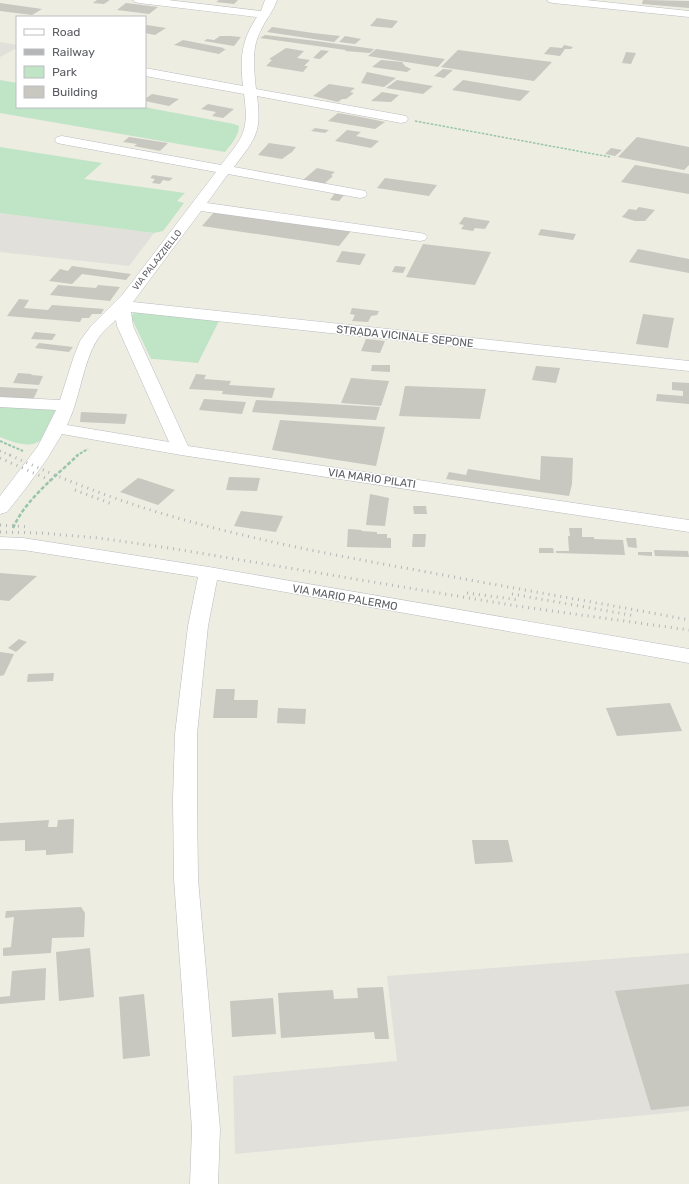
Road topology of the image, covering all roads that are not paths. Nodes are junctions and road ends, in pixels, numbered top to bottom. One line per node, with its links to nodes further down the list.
1 (139, 0): 5 (street)
2 (271, 0): 5 (street, VIA PALAZZIELLO)
3 (553, 0): 4 (street)
4 (689, 14)
5 (265, 15): 7 (street, VIA PALAZZIELLO)
6 (146, 72): 7 (street)
7 (251, 91): 8 (street); 10 (street, VIA PALAZZIELLO)
8 (401, 118)
9 (62, 140): 10 (street)
10 (226, 168): 11 (street); 12 (street, VIA PALAZZIELLO)
11 (360, 194)
12 (199, 206): 13 (street); 14 (street, VIA PALAZZIELLO)
13 (420, 237)
14 (122, 306): 15 (street, STRADA VICINALE SEPONE); 17 (street, VIA PALAZZIELLO); 19 (street)
15 (689, 366)
16 (0, 402): 17 (street)
17 (67, 405): 18 (street, VIA PALAZZIELLO)
18 (56, 428): 19 (street, VIA MARIO PILATI); 21 (street, VIA PALAZZIELLO)
19 (181, 450): 23 (street, VIA MARIO PILATI)
20 (0, 482): 21 (street)
21 (22, 482): 22 (street, VIA PALAZZIELLO)
22 (0, 508)
23 (689, 526)
24 (8, 537): 25 (street, VIA MARIO PALERMO)
25 (209, 573): 26 (street, VIA MARIO PALERMO); 27 (street)
26 (689, 656)
27 (204, 1184)

